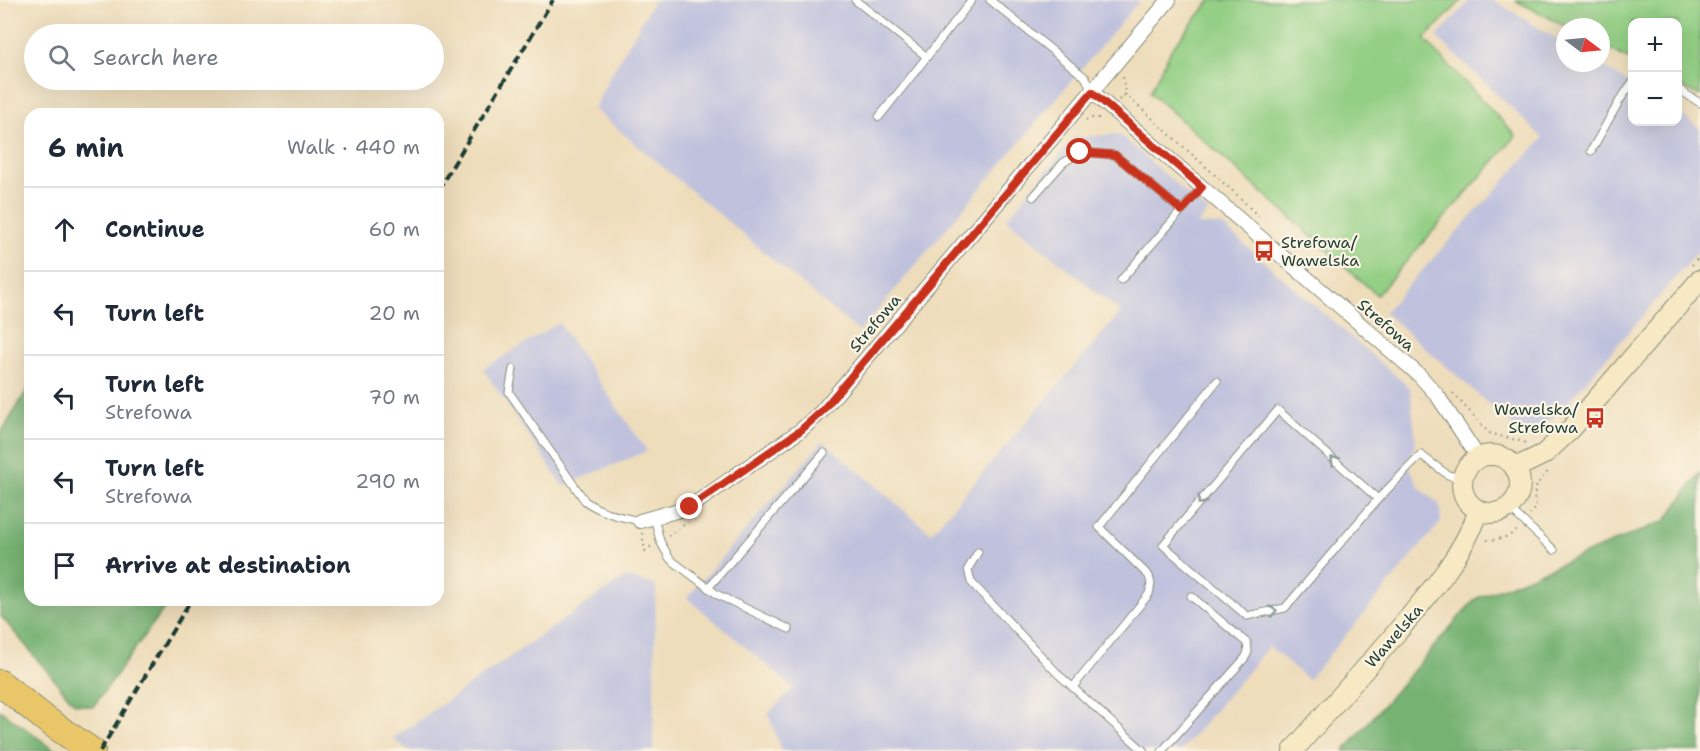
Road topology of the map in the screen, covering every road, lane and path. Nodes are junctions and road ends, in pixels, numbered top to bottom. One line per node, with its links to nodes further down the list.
1 (855, 0): 5 (lane)
2 (972, 0): 5 (lane)
3 (990, 0): 7 (lane)
4 (1168, 0): 7 (street, Strefowa)
5 (927, 57): 11 (lane)
6 (1628, 89): 12 (lane)
7 (1092, 92): 13 (street, Strefowa); 31 (street, Strefowa)
8 (1682, 92): 10 (lane)
9 (1125, 94): 16 (path)
10 (1700, 103)
11 (879, 117)
12 (1591, 151)
13 (1202, 187): 15 (lane); 25 (street, Strefowa)
14 (1033, 197): 15 (lane)
15 (1182, 211): 19 (lane)
16 (1259, 218)
17 (1700, 256): 18 (path)
18 (1694, 275): 26 (street)
19 (1121, 280)
20 (513, 369): 31 (lane)
21 (1218, 381): 38 (lane)
22 (1447, 386): 23 (path)
23 (1534, 441)
24 (824, 453): 34 (lane)
25 (1478, 457): 26 (street); 27 (street)
26 (1515, 468): 29 (street)
27 (1462, 478): 28 (lane); 30 (street)
28 (1378, 499): 28 (lane, one-way to 28)
29 (1508, 507): 30 (street); 32 (lane)
30 (1479, 511): 42 (street, Wawelska)
31 (647, 519): 34 (lane)
32 (1554, 550)
33 (978, 552): 38 (lane)
34 (708, 588): 36 (lane)
35 (1191, 596): 41 (lane)
36 (789, 629)
37 (0, 683): 39 (highway)
38 (1073, 687): 40 (lane)
39 (92, 751)
40 (1144, 751)
41 (1162, 751)
42 (1293, 751)

